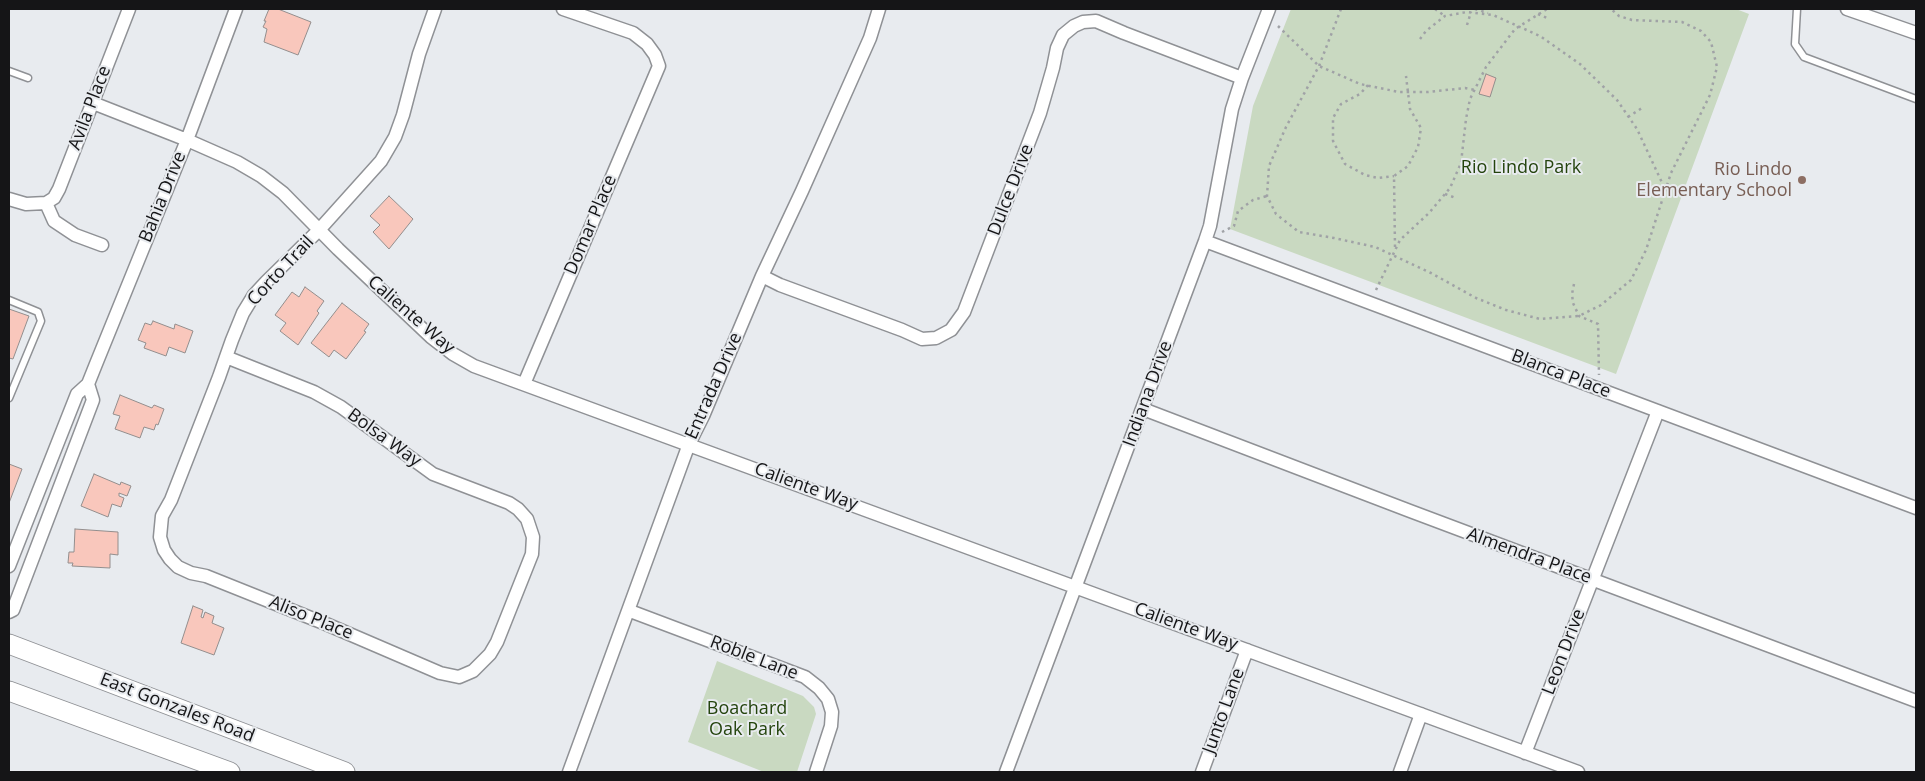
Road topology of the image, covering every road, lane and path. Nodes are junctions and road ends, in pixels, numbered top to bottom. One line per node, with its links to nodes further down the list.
1 (129, 9): 32 (street, Avila Place)
2 (236, 9): 35 (street, Bahia Drive)
3 (434, 9): 43 (street, Corto Trail)
4 (563, 9): 55 (street, Domar Place)
5 (879, 9): 48 (street, Entrada Drive)
6 (1341, 9): 23 (path)
7 (1435, 9): 17 (path)
8 (1475, 9): 16 (path)
9 (1546, 9): 15 (path)
10 (1611, 9): 37 (path)
11 (1797, 9): 31 (lane)
12 (1847, 9): 21 (street)
13 (1471, 12): 16 (path); 17 (path); 19 (path)
14 (1267, 14): 23 (path); 27 (street, Indiana Drive)
15 (1538, 14): 18 (path); 20 (path)
16 (1493, 15): 20 (path)
17 (1445, 16): 22 (path)
18 (1547, 18)
19 (1467, 25)
20 (1519, 26): 29 (path); 34 (path)
21 (1916, 33)
22 (1420, 39)
23 (1319, 66): 28 (path); 39 (path)
24 (9, 70): 26 (lane)
25 (1406, 76): 30 (path)
26 (28, 78)
27 (1242, 78): 44 (street, Indiana Drive); 48 (street, Dulce Drive)
28 (1368, 85): 30 (path); 36 (path)
29 (1475, 90): 30 (path); 38 (path)
30 (1407, 92): 36 (path)
31 (1916, 99)
32 (93, 103): 35 (street, Caliente Way); 42 (street, Avila Place)
33 (1642, 108): 34 (path)
34 (1628, 117): 37 (path)
35 (186, 140): 43 (street, Caliente Way); 54 (street, Bahia Drive)
36 (1394, 176): 46 (path)
37 (1666, 190): 52 (path)
38 (1445, 194): 41 (path); 46 (path)
39 (1267, 196): 44 (path); 47 (path)
40 (9, 198): 42 (street)
41 (1456, 198)
42 (46, 203): 45 (street)
43 (319, 230): 53 (street, Corto Trail); 55 (street, Caliente Way)
44 (1205, 240): 51 (street, Blanca Place); 58 (street, Indiana Drive)
45 (102, 246)
46 (1395, 249): 47 (path)
47 (1392, 254): 51 (path); 52 (path)
48 (762, 276): 60 (street, Entrada Drive)
49 (1574, 284): 52 (path)
50 (9, 300): 57 (lane)
51 (1370, 303): 56 (street, Blanca Place)
52 (1579, 316): 56 (path)
53 (226, 357): 63 (street, Corto Trail); 72 (street, Bolsa Way)
54 (88, 384): 61 (street, Bahia Drive); 64 (street, Bahia Drive)
55 (524, 384): 60 (street, Caliente Way)
56 (1599, 389): 59 (street, Blanca Place)
57 (9, 398)
58 (1143, 409): 66 (street, Almendra Place); 67 (street, Indiana Drive)
59 (1658, 411): 62 (street, Blanca Place); 66 (street, Leon Drive)
60 (689, 444): 67 (street, Caliente Way); 68 (street, Entrada Drive)
61 (52, 455): 64 (street); 65 (street, Bahia Drive)
62 (1916, 508)
63 (164, 550): 72 (street, Aliso Place)
64 (34, 552): 69 (street, Bahia Drive)
65 (9, 566)
66 (1592, 579): 74 (street, Almendra Place); 76 (street, Leon Drive)
67 (1075, 588): 71 (street, Caliente Way); 81 (street, Indiana Drive)
68 (630, 611): 79 (street, Entrada Drive); 80 (street, Roble Lane)
69 (9, 612)
70 (9, 644): 78 (main road, East Gonzales Road)
71 (1247, 650): 75 (street, Caliente Way); 82 (street, Junto Lane)
72 (463, 676)
73 (9, 691): 77 (main road)
74 (1916, 701)
75 (1421, 714): 76 (street, Caliente Way); 83 (street)
76 (1525, 752): 84 (street, Caliente Way)
77 (230, 772)
78 (345, 772)
79 (569, 772)
80 (816, 772)
81 (1006, 772)
82 (1202, 772)
83 (1400, 772)
84 (1578, 772)

